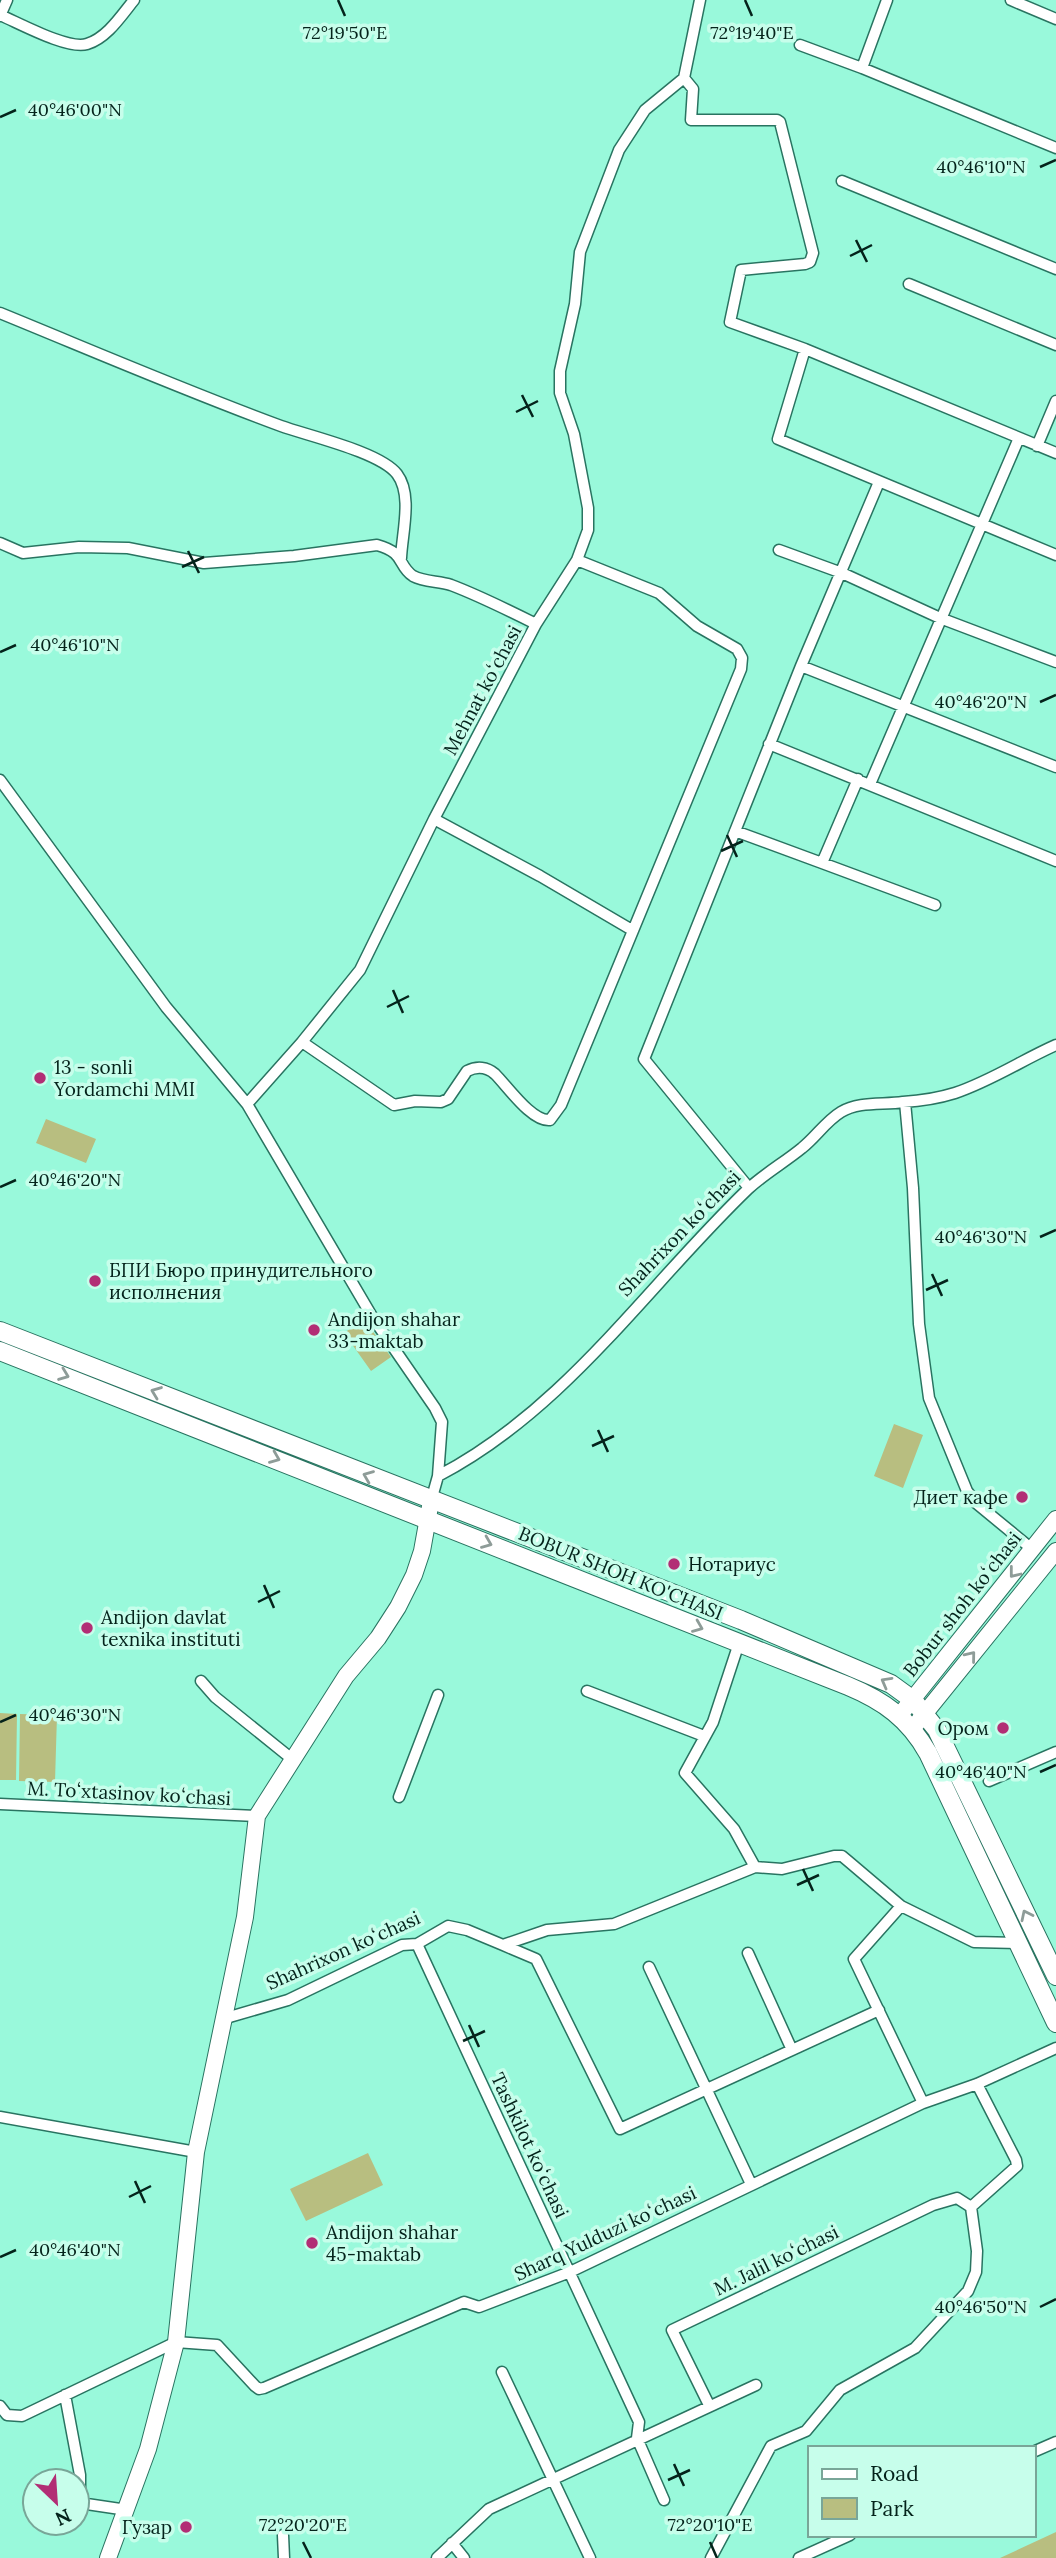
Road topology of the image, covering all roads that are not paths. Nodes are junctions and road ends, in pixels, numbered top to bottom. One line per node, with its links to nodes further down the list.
1 (7, 0): 6 (street)
2 (134, 0): 6 (street)
3 (700, 0): 10 (street)
4 (887, 0): 9 (street)
5 (1011, 0): 7 (street)
6 (0, 15)
7 (1056, 19)
8 (800, 45): 9 (street)
9 (863, 68): 11 (street)
10 (684, 78): 17 (street); 28 (street)
11 (1056, 148)
12 (842, 181): 13 (street)
13 (1056, 269)
14 (909, 284): 16 (street)
15 (0, 313): 27 (street)
16 (1056, 345)
17 (805, 349): 19 (street); 22 (street)
18 (1056, 401): 20 (street)
19 (1019, 438): 20 (street); 23 (street)
20 (1037, 446): 21 (street)
21 (1056, 453)
22 (879, 482): 23 (street); 29 (street)
23 (981, 525): 26 (street); 30 (street)
24 (0, 543): 27 (street, Mehnat koʻchasi)
25 (779, 550): 29 (street)
26 (1056, 555)
27 (401, 558): 31 (street, Mehnat koʻchasi)
28 (578, 560): 31 (street); 45 (street)
29 (842, 573): 30 (street); 33 (street)
30 (940, 618): 32 (street); 34 (street)
31 (536, 624): 40 (street, Mehnat koʻchasi)
32 (1056, 662)
33 (801, 666): 34 (street); 35 (street)
34 (902, 707): 36 (street); 39 (street)
35 (769, 744): 37 (street); 41 (street)
36 (1056, 766)
37 (858, 779): 39 (street); 43 (street)
38 (0, 780): 49 (street)
39 (870, 784): 42 (street)
40 (434, 819): 45 (street); 46 (street, Mehnat koʻchasi)
41 (734, 831): 43 (street); 50 (street)
42 (1056, 861)
43 (822, 863): 44 (street)
44 (935, 905)
45 (632, 930): 46 (street)
46 (302, 1042): 49 (street, Mehnat koʻchasi)
47 (1056, 1045): 48 (street, Shahrixon koʻchasi)
48 (905, 1102): 50 (street, Shahrixon koʻchasi); 57 (street)
49 (247, 1104): 53 (street)
50 (749, 1188): 53 (street, Shahrixon koʻchasi)
51 (0, 1331): 54 (main road, BOBUR SHOH KO'CHASI, one-way to 51)
52 (0, 1351): 55 (main road, BOBUR SHOH KO'CHASI, one-way to 55)
53 (438, 1476): 54 (street)
54 (431, 1501): 55 (street, Shahrixon koʻchasi); 65 (main road, BOBUR SHOH KO'CHASI, one-way to 54)
55 (427, 1519): 59 (main road, BOBUR SHOH KO'CHASI, one-way to 59); 69 (street, Shahrixon koʻchasi)
56 (1056, 1519): 57 (street, Bobur shoh koʻchasi)
57 (1032, 1549): 60 (street, Bobur shoh koʻchasi, one-way to 60)
58 (1055, 1555): 62 (street, Bobur shoh koʻchasi, one-way to 58)
59 (740, 1643): 66 (main road, BOBUR SHOH KO'CHASI); 67 (street)
60 (935, 1672): 62 (street); 65 (street, Bobur shoh koʻchasi)
61 (201, 1681): 69 (street)
62 (951, 1681): 65 (street, Bobur shoh koʻchasi)
63 (587, 1691): 67 (street)
64 (438, 1695): 71 (street)
65 (919, 1706): 66 (street, Bobur shoh koʻchasi); 81 (main road, BOBUR SHOH KO'CHASI, one-way to 65)
66 (907, 1721): 76 (main road, BOBUR SHOH KO'CHASI)
67 (704, 1735): 74 (street)
68 (1056, 1752): 70 (street)
69 (292, 1759): 73 (street, Shahrixon koʻchasi)
70 (989, 1781)
71 (399, 1797)
72 (0, 1804): 73 (street, M. Toʻxtasinov koʻchasi)
73 (257, 1816): 83 (street, Shahrixon koʻchasi)
74 (755, 1867): 75 (street); 78 (street)
75 (901, 1906): 76 (street); 82 (street)
76 (1018, 1943): 84 (main road, BOBUR SHOH KO'CHASI)
77 (417, 1944): 78 (street, Shahrixon koʻchasi); 83 (street, Shahrixon koʻchasi); 94 (street, Tashkilot koʻchasi)
78 (503, 1945): 88 (street, Shahrixon koʻchasi)
79 (748, 1953): 86 (street)
80 (649, 1966): 88 (street)
81 (1056, 1976)
82 (879, 2010): 86 (street); 89 (street)
83 (226, 2018): 91 (street, Shahrixon koʻchasi)
84 (1056, 2023)
85 (1056, 2048): 87 (street, Sharq Yulduzi koʻchasi)
86 (792, 2050): 88 (street)
87 (977, 2084): 89 (street, Sharq Yulduzi koʻchasi); 93 (street)
88 (706, 2089): 92 (street)
89 (923, 2103): 92 (street, Sharq Yulduzi koʻchasi)
90 (0, 2117): 91 (street)
91 (196, 2151): 95 (street, Shahrixon koʻchasi)
92 (751, 2184): 94 (street, Sharq Yulduzi koʻchasi)
93 (971, 2207): 100 (street, M. Jalil koʻchasi); 115 (street)
94 (570, 2272): 95 (street, Sharq Yulduzi koʻchasi); 101 (street, Tashkilot koʻchasi)
95 (176, 2342): 98 (street); 106 (street, Shahrixon koʻchasi)
96 (502, 2372): 104 (street)
97 (756, 2385): 100 (street)
98 (65, 2395): 99 (street); 106 (street)
99 (0, 2406)
100 (709, 2406): 101 (street)
101 (637, 2438): 104 (street); 105 (street, Tashkilot koʻchasi)
102 (1056, 2442): 103 (street)
103 (1035, 2451)
104 (552, 2478): 109 (street); 114 (street)
105 (664, 2500)
106 (127, 2510): 110 (street, Shahrixon koʻchasi)
107 (283, 2535): 111 (street)
108 (846, 2537): 116 (street)
109 (452, 2543): 112 (street); 113 (street)
110 (108, 2558)
111 (284, 2558)
112 (437, 2558)
113 (464, 2558)
114 (590, 2558)
115 (711, 2558)
116 (799, 2558)

